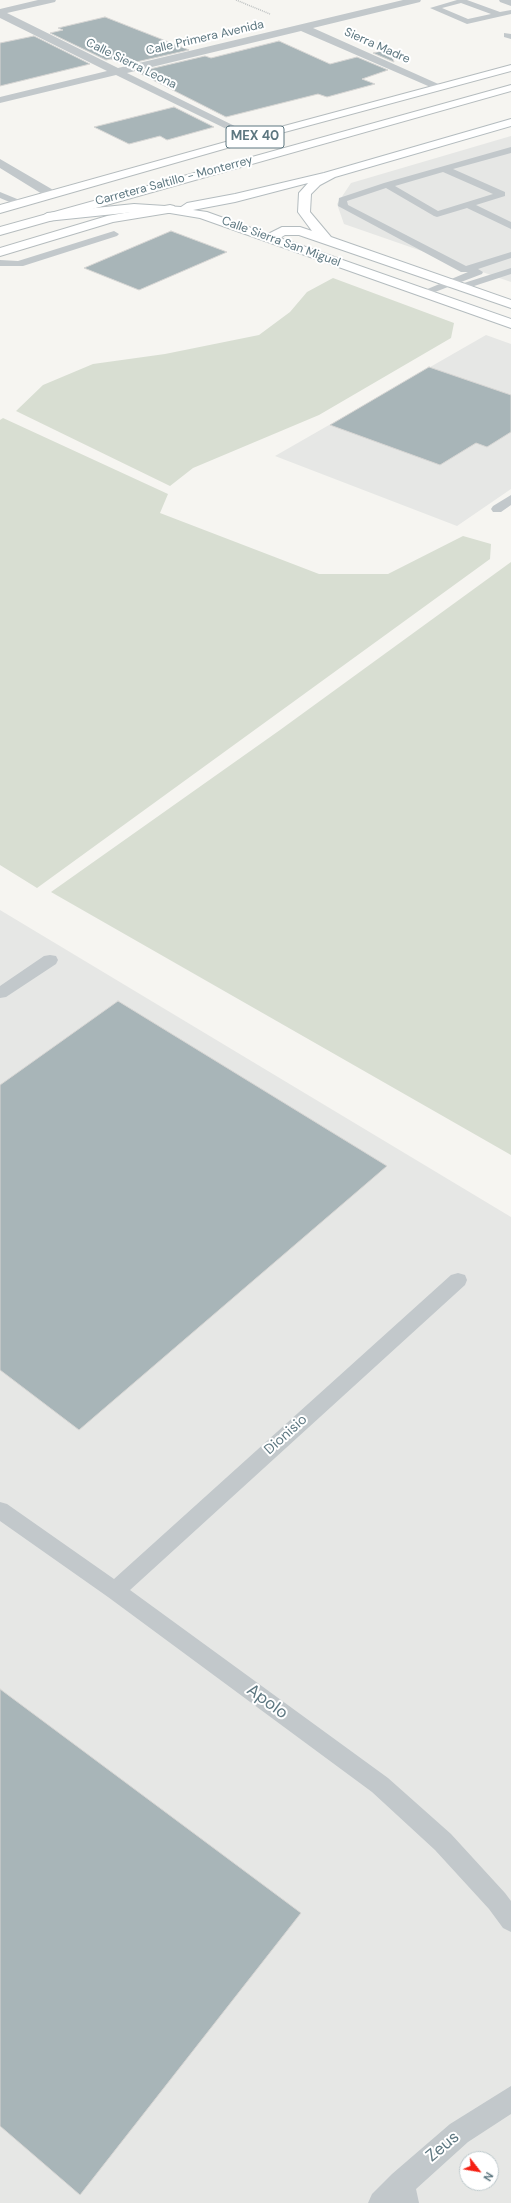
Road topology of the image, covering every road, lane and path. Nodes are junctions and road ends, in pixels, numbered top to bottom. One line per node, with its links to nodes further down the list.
1 (51, 0): 6 (street)
2 (416, 0): 8 (street, Calle Primera Avenida)
3 (504, 0): 4 (street)
4 (511, 3)
5 (511, 12): 7 (lane)
6 (0, 13): 10 (street, Calle Sierra Leona)
7 (498, 14): 7 (lane)
8 (304, 28): 10 (street, Calle Primera Avenida); 11 (street, Sierra Madre)
9 (511, 68): 11 (main road, Carretera Saltillo - Monterrey / MEX 40)
10 (120, 72): 13 (street, Calle Primera Avenida); 15 (street, Calle Sierra Leona)
11 (439, 87): 15 (main road, Carretera Saltillo - Monterrey / MEX 40)
12 (511, 88): 27 (main road, Carretera Saltillo - Monterrey / MEX 40)
13 (0, 100)
14 (511, 122): 19 (main road)
15 (251, 138): 21 (main road, Carretera Saltillo - Monterrey / MEX 40)
16 (511, 150): 18 (lane)
17 (0, 163): 21 (street)
18 (444, 169): 20 (lane); 24 (lane)
19 (331, 174): 26 (main road); 32 (main road)
20 (387, 185): 24 (lane); 34 (lane)
21 (52, 194): 23 (main road, Carretera Saltillo - Monterrey / MEX 40)
22 (0, 195): 23 (lane)
23 (19, 203): 25 (main road, Carretera Saltillo - Monterrey / MEX 40)
24 (468, 205): 28 (lane)
25 (0, 208)
26 (170, 209): 27 (main road, Calle Sierra San Miguel); 31 (main road, Calle Sierra San Miguel); 33 (main road)
27 (42, 218): 29 (main road, Carretera Saltillo - Monterrey / MEX 40)
28 (511, 226)
29 (0, 230)
30 (114, 234): 36 (lane)
31 (270, 238): 32 (main road, Calle Sierra San Miguel); 40 (main road, Calle Sierra San Miguel)
32 (326, 240): 38 (main road, Calle Sierra San Miguel)
33 (0, 252)
34 (511, 255)
35 (511, 262): 38 (lane)
36 (0, 263)
37 (511, 271): 39 (lane)
38 (448, 282): 39 (main road, Calle Sierra San Miguel); 40 (lane)
39 (461, 287): 41 (lane); 42 (main road, Calle Sierra San Miguel)
40 (423, 293): 41 (main road, Calle Sierra San Miguel)
41 (436, 298): 43 (main road, Calle Sierra San Miguel)
42 (511, 304)
43 (511, 324)
44 (511, 499): 45 (lane)
45 (497, 509)
46 (50, 960): 47 (lane)
47 (0, 993)
48 (458, 1280): 50 (lane, Dionisio)
49 (0, 1510): 50 (lane, Apolo)
50 (115, 1591): 51 (lane, Apolo)
51 (511, 1920)
52 (511, 2099): 53 (lane, Zeus)
53 (404, 2193): 54 (lane, Zeus)
54 (381, 2203)

